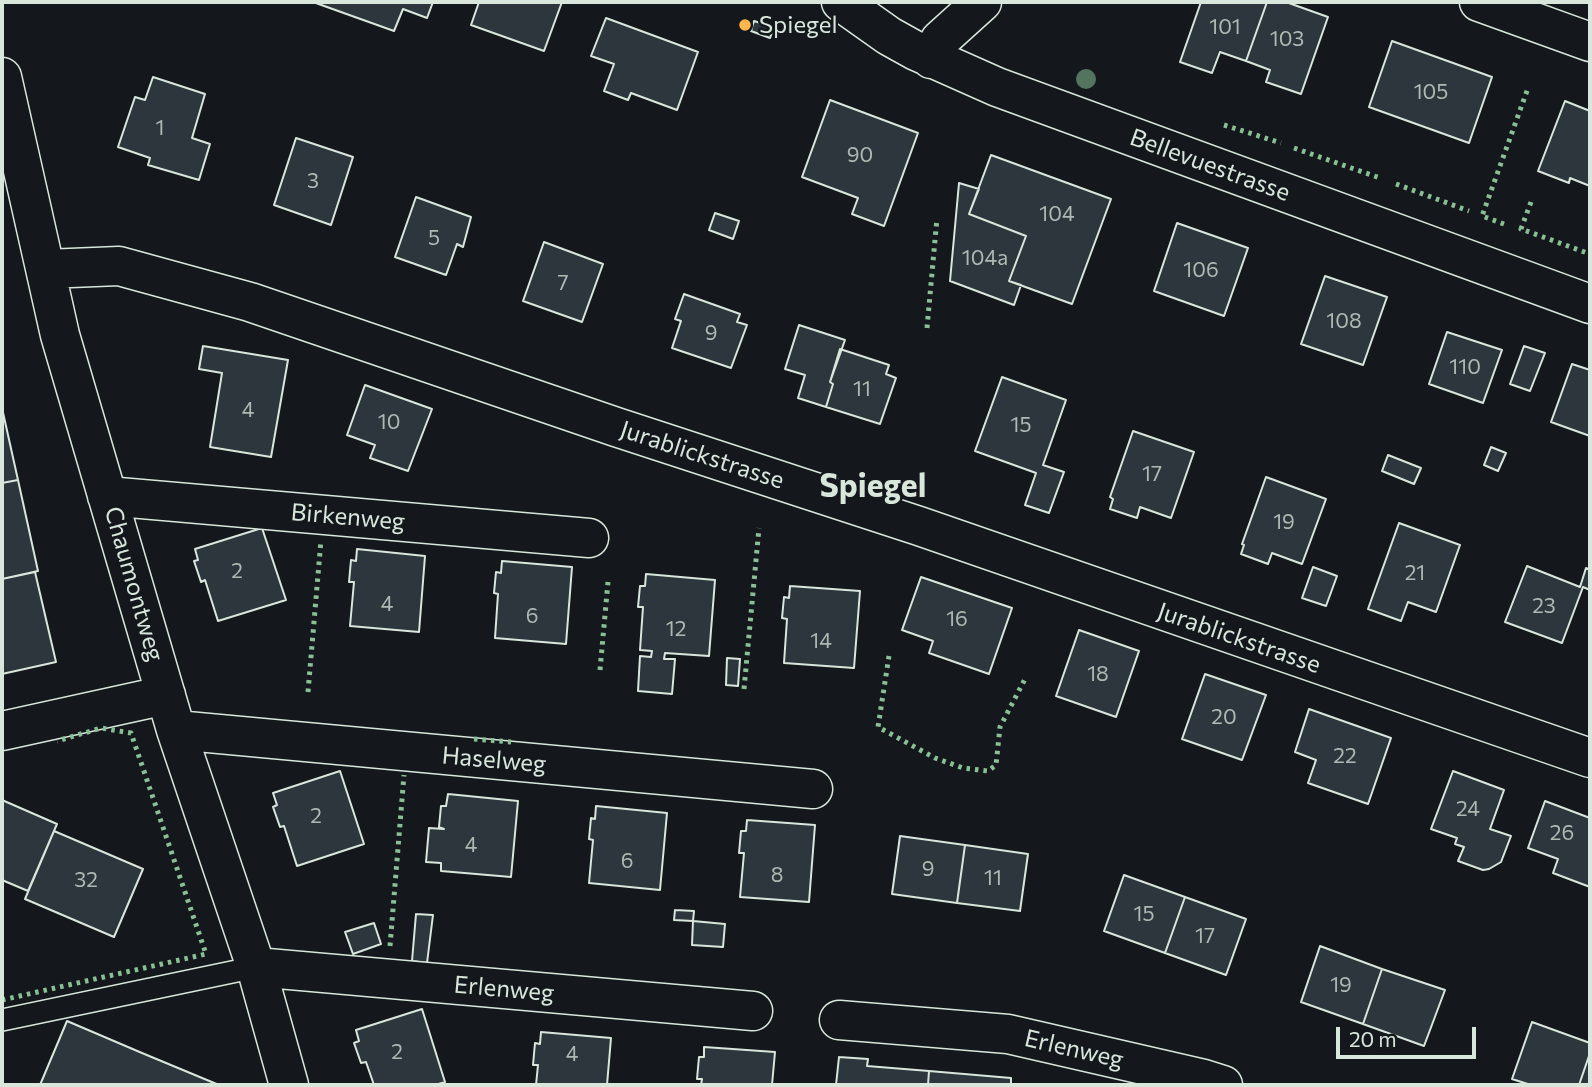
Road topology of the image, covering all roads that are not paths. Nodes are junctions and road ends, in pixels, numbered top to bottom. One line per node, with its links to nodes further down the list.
1 (841, 2): 5 (street, Bellevuestrasse)
2 (982, 2): 5 (street)
3 (1479, 2): 4 (street)
4 (1590, 42)
5 (931, 59): 8 (street, Bellevuestrasse)
6 (2, 77): 7 (street, Chaumontweg)
7 (46, 269): 9 (street, Chaumontweg); 13 (street, Jurablickstrasse)
8 (1590, 304)
9 (107, 496): 10 (street, Birkenweg); 11 (street, Chaumontweg)
10 (589, 538)
11 (171, 713): 12 (street, Haselweg); 14 (street, Haselweg); 15 (street, Chaumontweg)
12 (2, 731)
13 (1590, 758)
14 (813, 789)
15 (256, 967): 16 (street, Erlenweg); 17 (lane); 19 (street, Chaumontweg)
16 (753, 1011)
17 (2, 1020)
18 (839, 1020): 20 (street, Erlenweg)
19 (289, 1085)
20 (1223, 1085)

